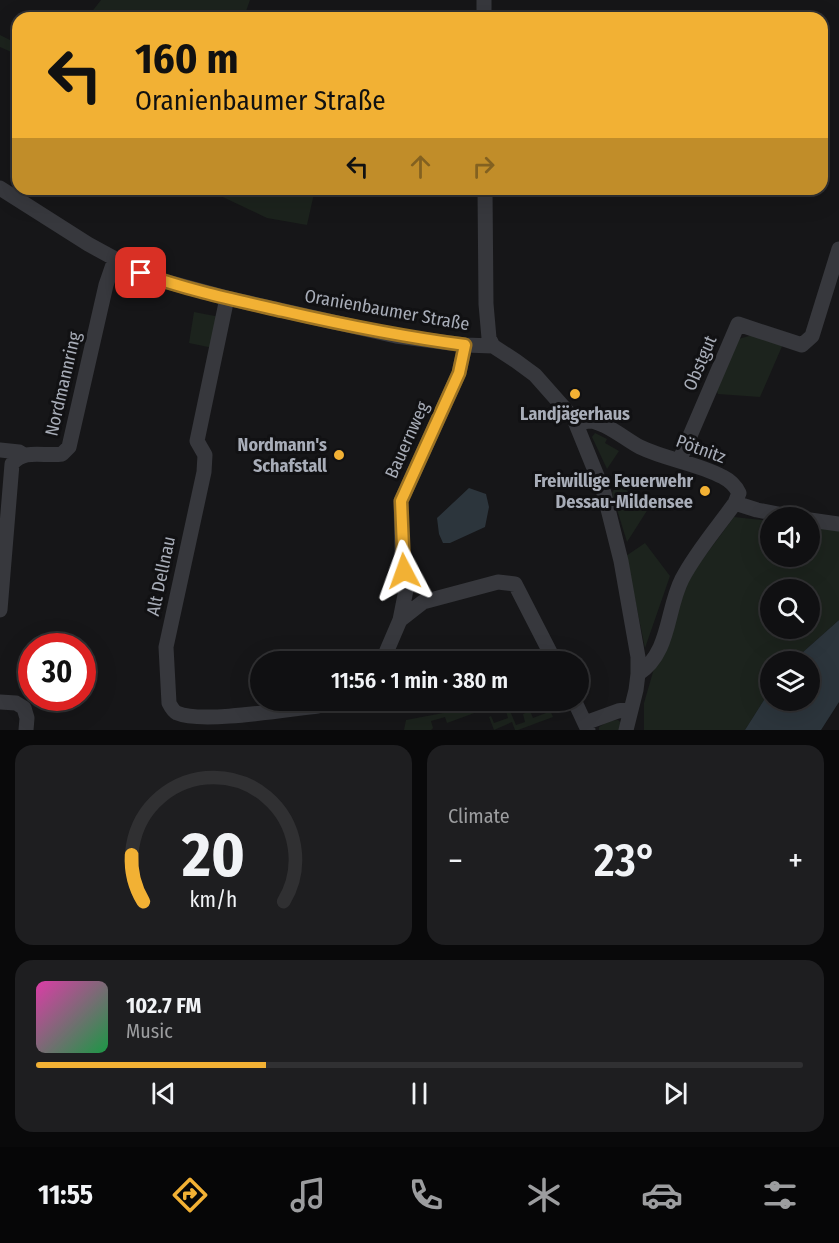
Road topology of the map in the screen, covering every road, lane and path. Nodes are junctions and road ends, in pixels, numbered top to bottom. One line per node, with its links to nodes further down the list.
1 (0, 188): 4 (street, Oranienbaumer Straße)
2 (485, 195): 7 (street)
3 (839, 249): 11 (street, Obstgut)
4 (115, 259): 5 (street, Oranienbaumer Straße); 10 (street, Nordmannring)
5 (227, 298): 6 (street, Oranienbaumer Straße); 27 (street, Alt Dellnau)
6 (465, 345): 7 (street, Oranienbaumer Straße); 18 (street, Bauernweg)
7 (493, 346): 8 (street, Oranienbaumer Straße)
8 (577, 425): 11 (street, Pötnitz); 24 (street, Oranienbaumer Straße)
9 (0, 450): 10 (street, Nordmannring)
10 (24, 455): 13 (street)
11 (680, 459): 12 (street, Pötnitz)
12 (735, 503): 14 (street); 24 (street)
13 (4, 509): 17 (street)
14 (760, 511)
15 (820, 521): 16 (street)
16 (839, 524)
17 (2, 562): 20 (street)
18 (406, 590): 19 (street); 21 (street, Bauernweg)
19 (423, 602): 21 (street); 23 (street)
20 (0, 610)
21 (400, 620): 22 (street)
22 (387, 651)
23 (549, 651)
24 (638, 674): 26 (street, Oranienbaumer Straße)
25 (0, 702): 30 (street)
26 (630, 709): 29 (street); 31 (street)
27 (266, 711)
28 (579, 711): 29 (street)
29 (587, 727)
30 (26, 730)
31 (626, 730)

